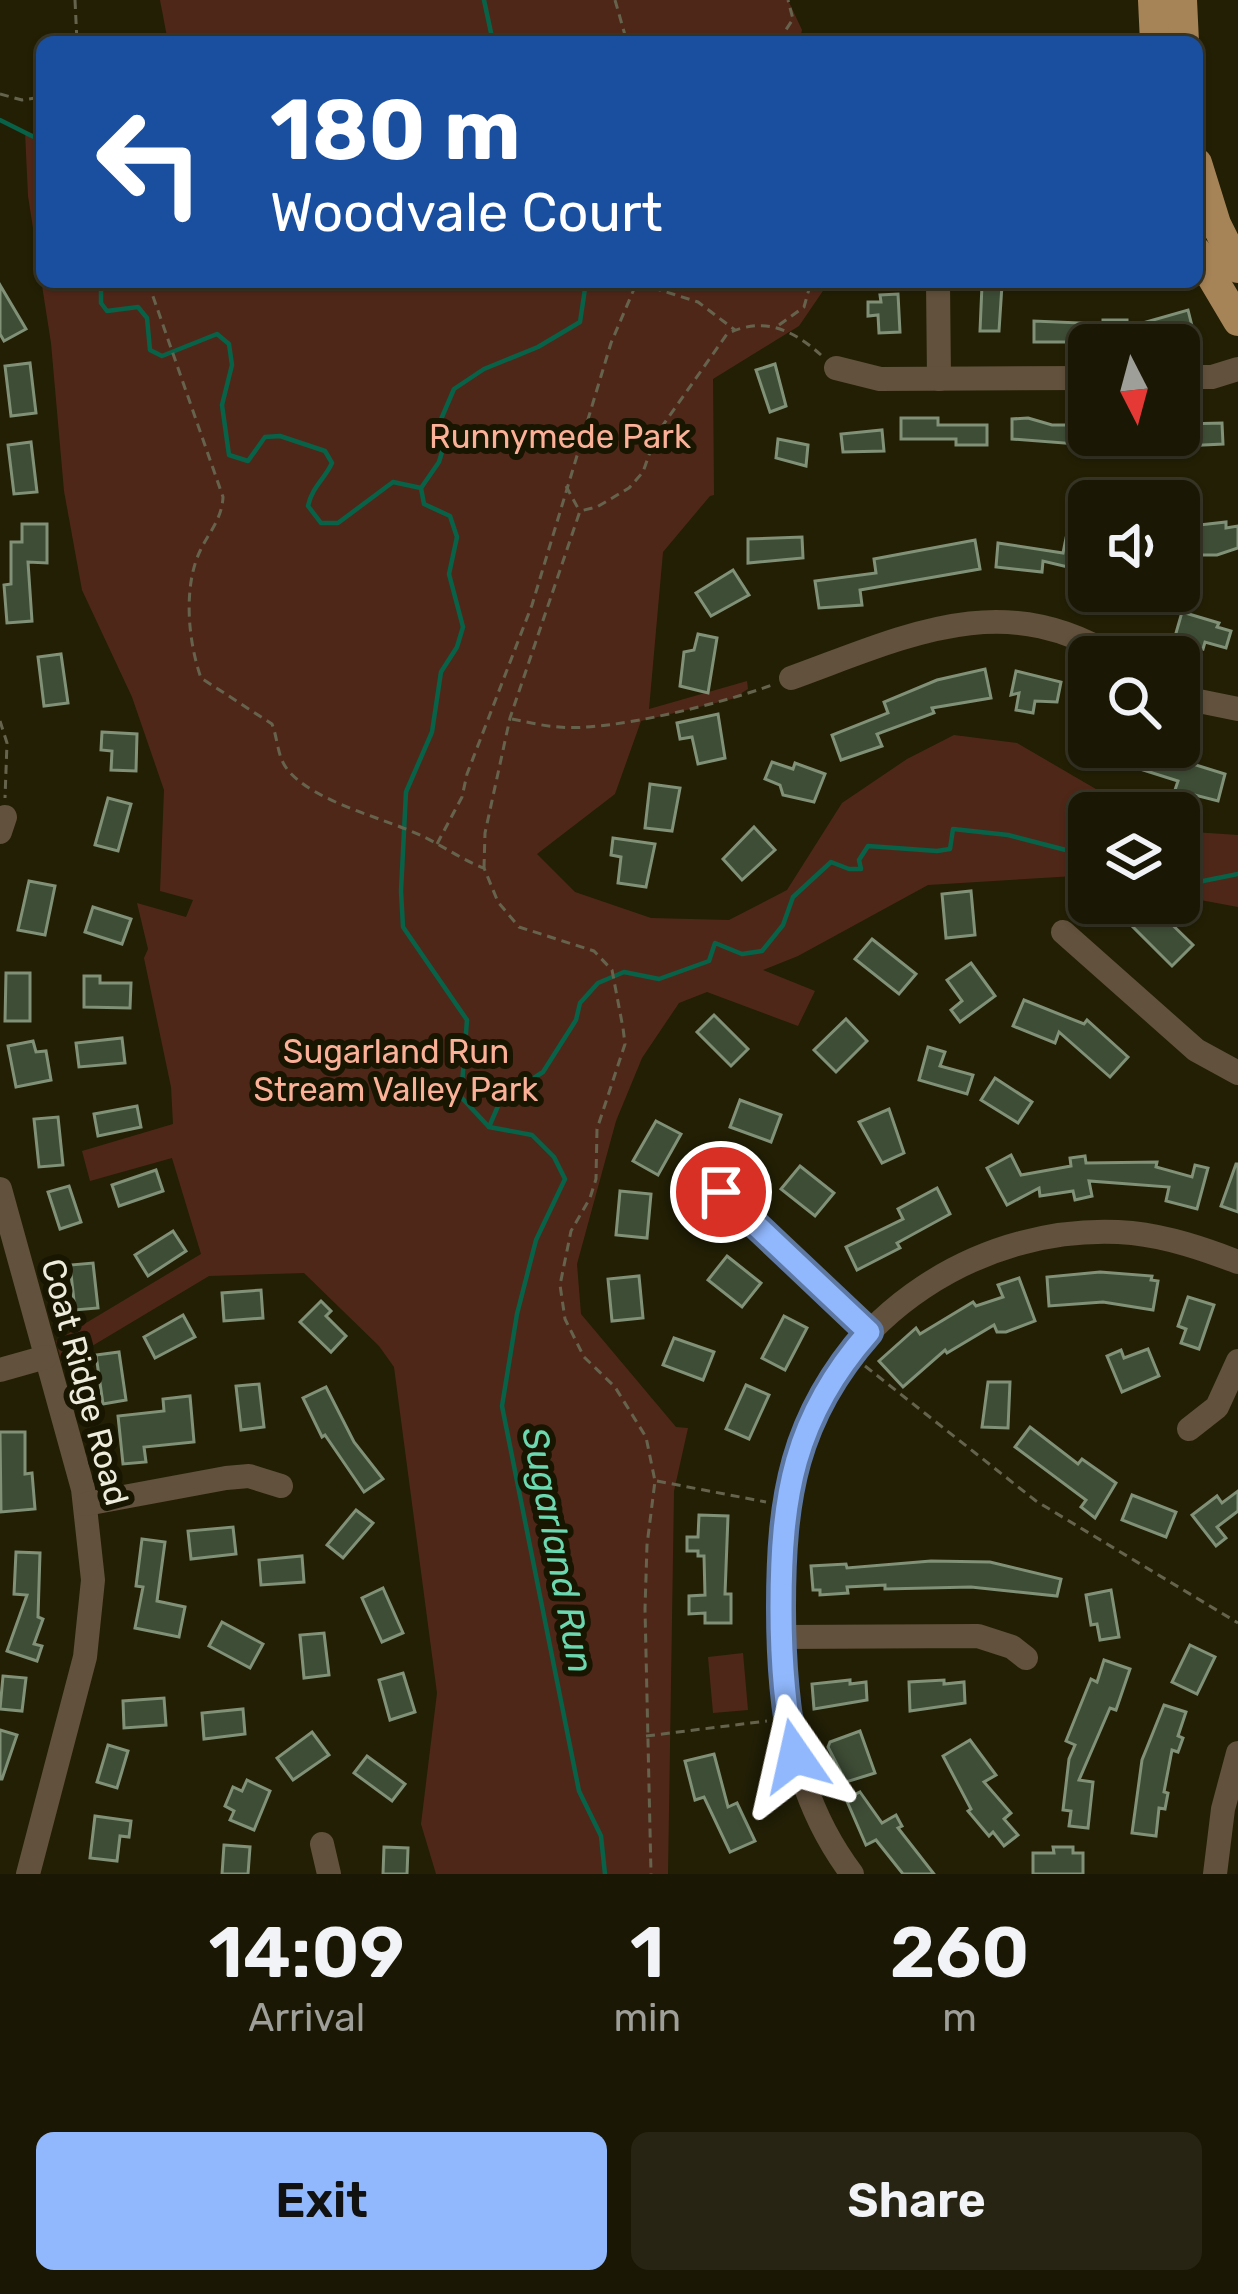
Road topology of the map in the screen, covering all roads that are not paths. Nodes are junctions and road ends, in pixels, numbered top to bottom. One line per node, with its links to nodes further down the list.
1 (1153, 0): 3 (main road)
2 (1182, 0): 4 (main road)
3 (1155, 36)
4 (1184, 36)
5 (1203, 183): 7 (main road)
6 (1203, 263): 9 (main road)
7 (1238, 268)
8 (938, 288): 14 (street)
9 (1238, 321)
10 (836, 368): 14 (street)
11 (1238, 369): 12 (street)
12 (1200, 377)
13 (1068, 378): 14 (street)
14 (939, 379)
15 (1072, 636): 16 (street)
16 (791, 678)
17 (1200, 701): 18 (street)
18 (1238, 709)
19 (1063, 932): 20 (street)
20 (1238, 1072)
21 (0, 1189): 25 (street, Coat Ridge Road)
22 (721, 1192): 24 (street)
23 (1238, 1262): 24 (street)
24 (869, 1332): 31 (street)
25 (46, 1357): 27 (street); 30 (street, Coat Ridge Road)
26 (1238, 1361): 28 (street)
27 (0, 1370)
28 (1189, 1429)
29 (281, 1486): 30 (street)
30 (86, 1504): 35 (street, Coat Ridge Road)
31 (781, 1637): 32 (street); 37 (street)
32 (1026, 1658)
33 (1238, 1753): 38 (street)
34 (322, 1844): 36 (street)
35 (28, 1874)
36 (328, 1874)
37 (852, 1874)
38 (1215, 1874)

